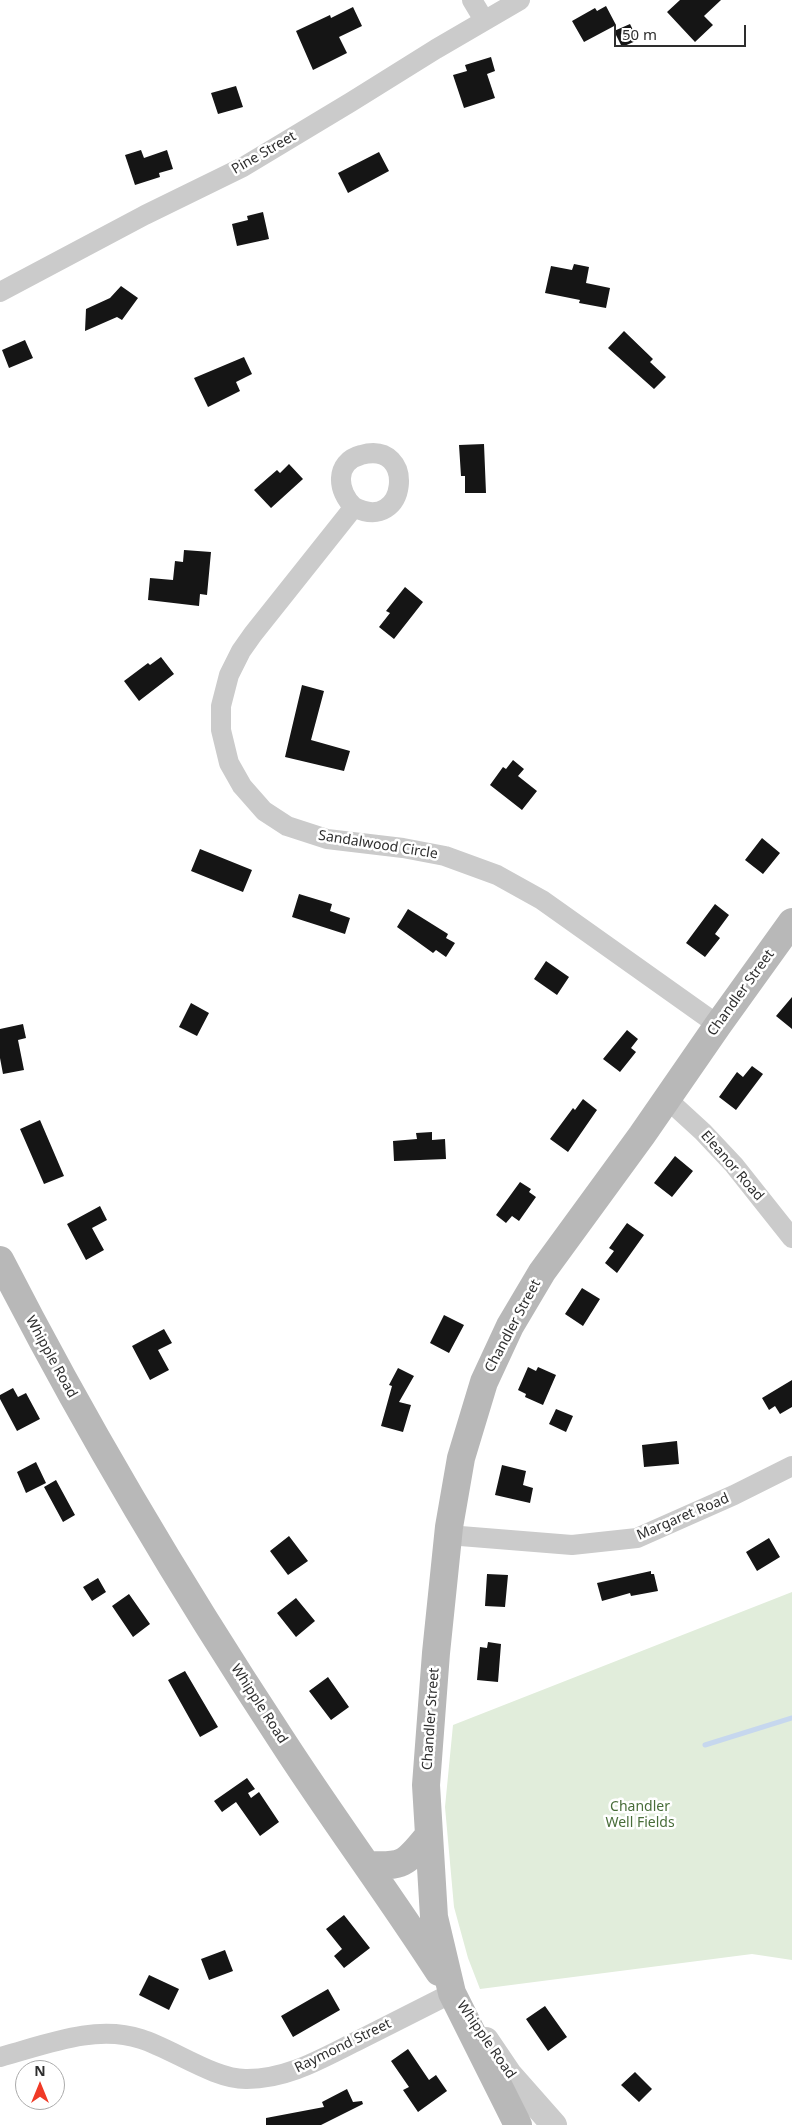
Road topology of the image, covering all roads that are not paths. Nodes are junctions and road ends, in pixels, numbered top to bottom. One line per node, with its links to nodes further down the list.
1 (472, 0): 3 (street)
2 (520, 0): 3 (street, Pine Street)
3 (484, 20): 4 (street, Pine Street)
4 (0, 292)
5 (354, 507): 7 (street, Sandalwood Circle)
6 (792, 922): 7 (main road, Chandler Street)
7 (718, 1024): 8 (main road, Chandler Street)
8 (667, 1099): 9 (street, Eleanor Road); 12 (main road, Chandler Street)
9 (792, 1238)
10 (0, 1260): 14 (main road, Whipple Road)
11 (792, 1466): 12 (street, Margaret Road)
12 (448, 1535): 13 (main road, Chandler Street)
13 (429, 1835): 14 (main road); 15 (main road, Chandler Street)
14 (368, 1865): 15 (main road, Whipple Road)
15 (452, 1993): 16 (street, Raymond Street); 17 (main road, Chandler Street); 18 (street, Whipple Road)
16 (0, 2057)
17 (518, 2125)
18 (554, 2125)

